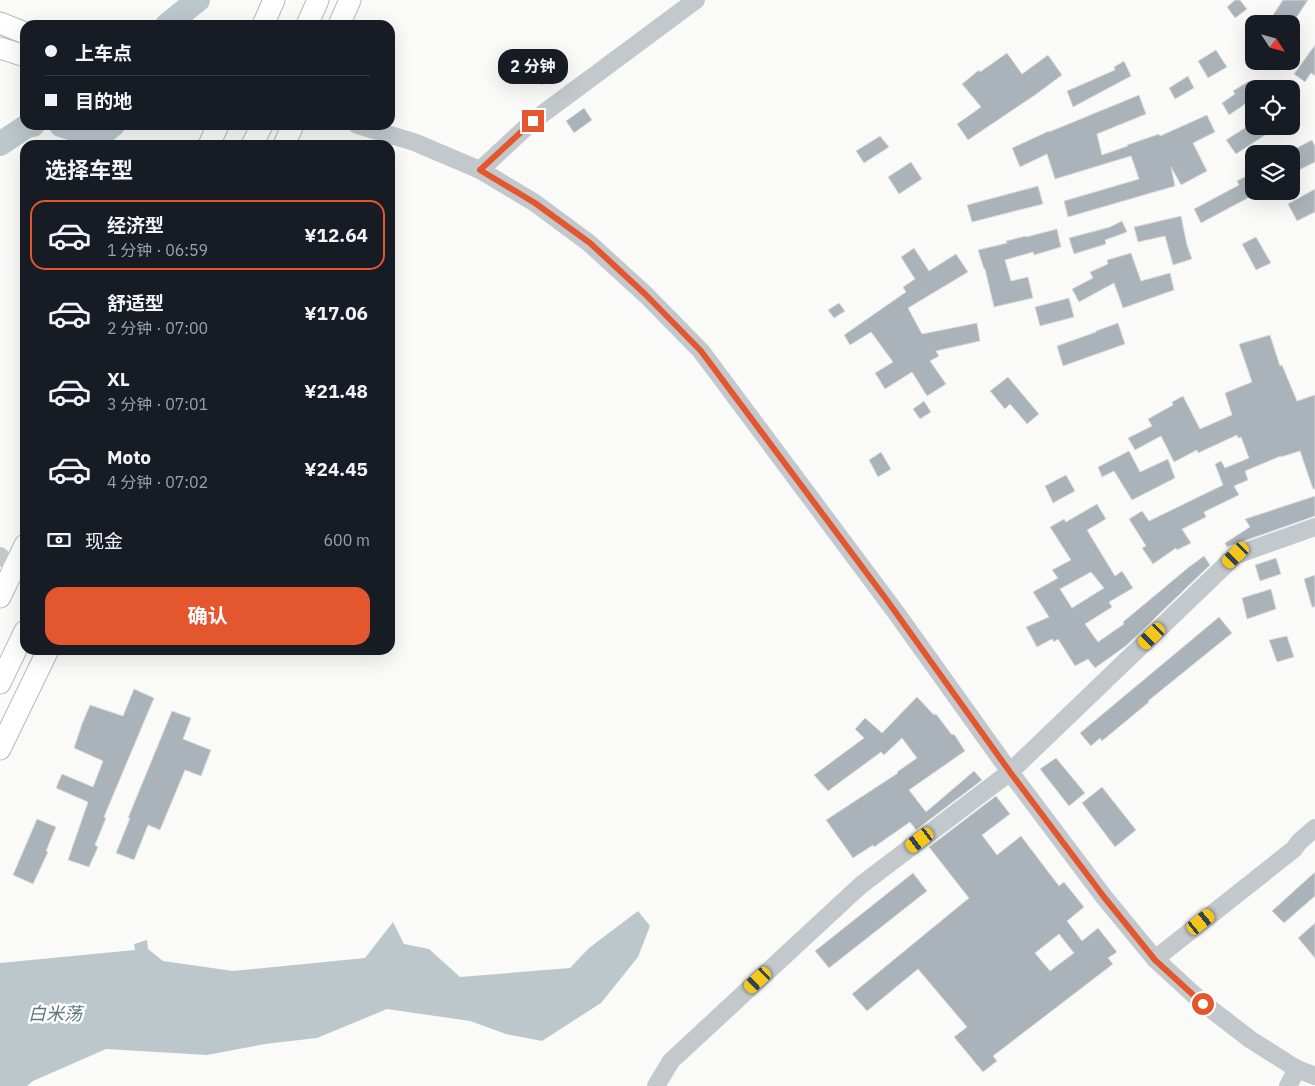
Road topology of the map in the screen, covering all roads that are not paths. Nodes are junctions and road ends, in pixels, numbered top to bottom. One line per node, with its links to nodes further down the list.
1 (274, 0): 5 (main road)
2 (318, 0): 6 (main road)
3 (350, 0): 7 (main road)
4 (696, 0): 13 (street)
5 (265, 20)
6 (309, 20)
7 (340, 20)
8 (0, 23): 9 (main road)
9 (20, 31)
10 (0, 48): 11 (main road)
11 (20, 54)
12 (374, 130): 13 (street)
13 (480, 170): 21 (street)
14 (1315, 527): 21 (street)
15 (20, 555): 16 (main road)
16 (0, 597)
17 (20, 641): 19 (main road)
18 (46, 655): 20 (main road)
19 (0, 683)
20 (0, 749)
21 (1010, 772): 23 (street); 26 (street)
22 (1315, 828): 23 (street)
23 (1155, 960): 24 (street)
24 (1297, 1069): 25 (street); 27 (street)
25 (1315, 1076)
26 (656, 1086)
27 (1288, 1086)

